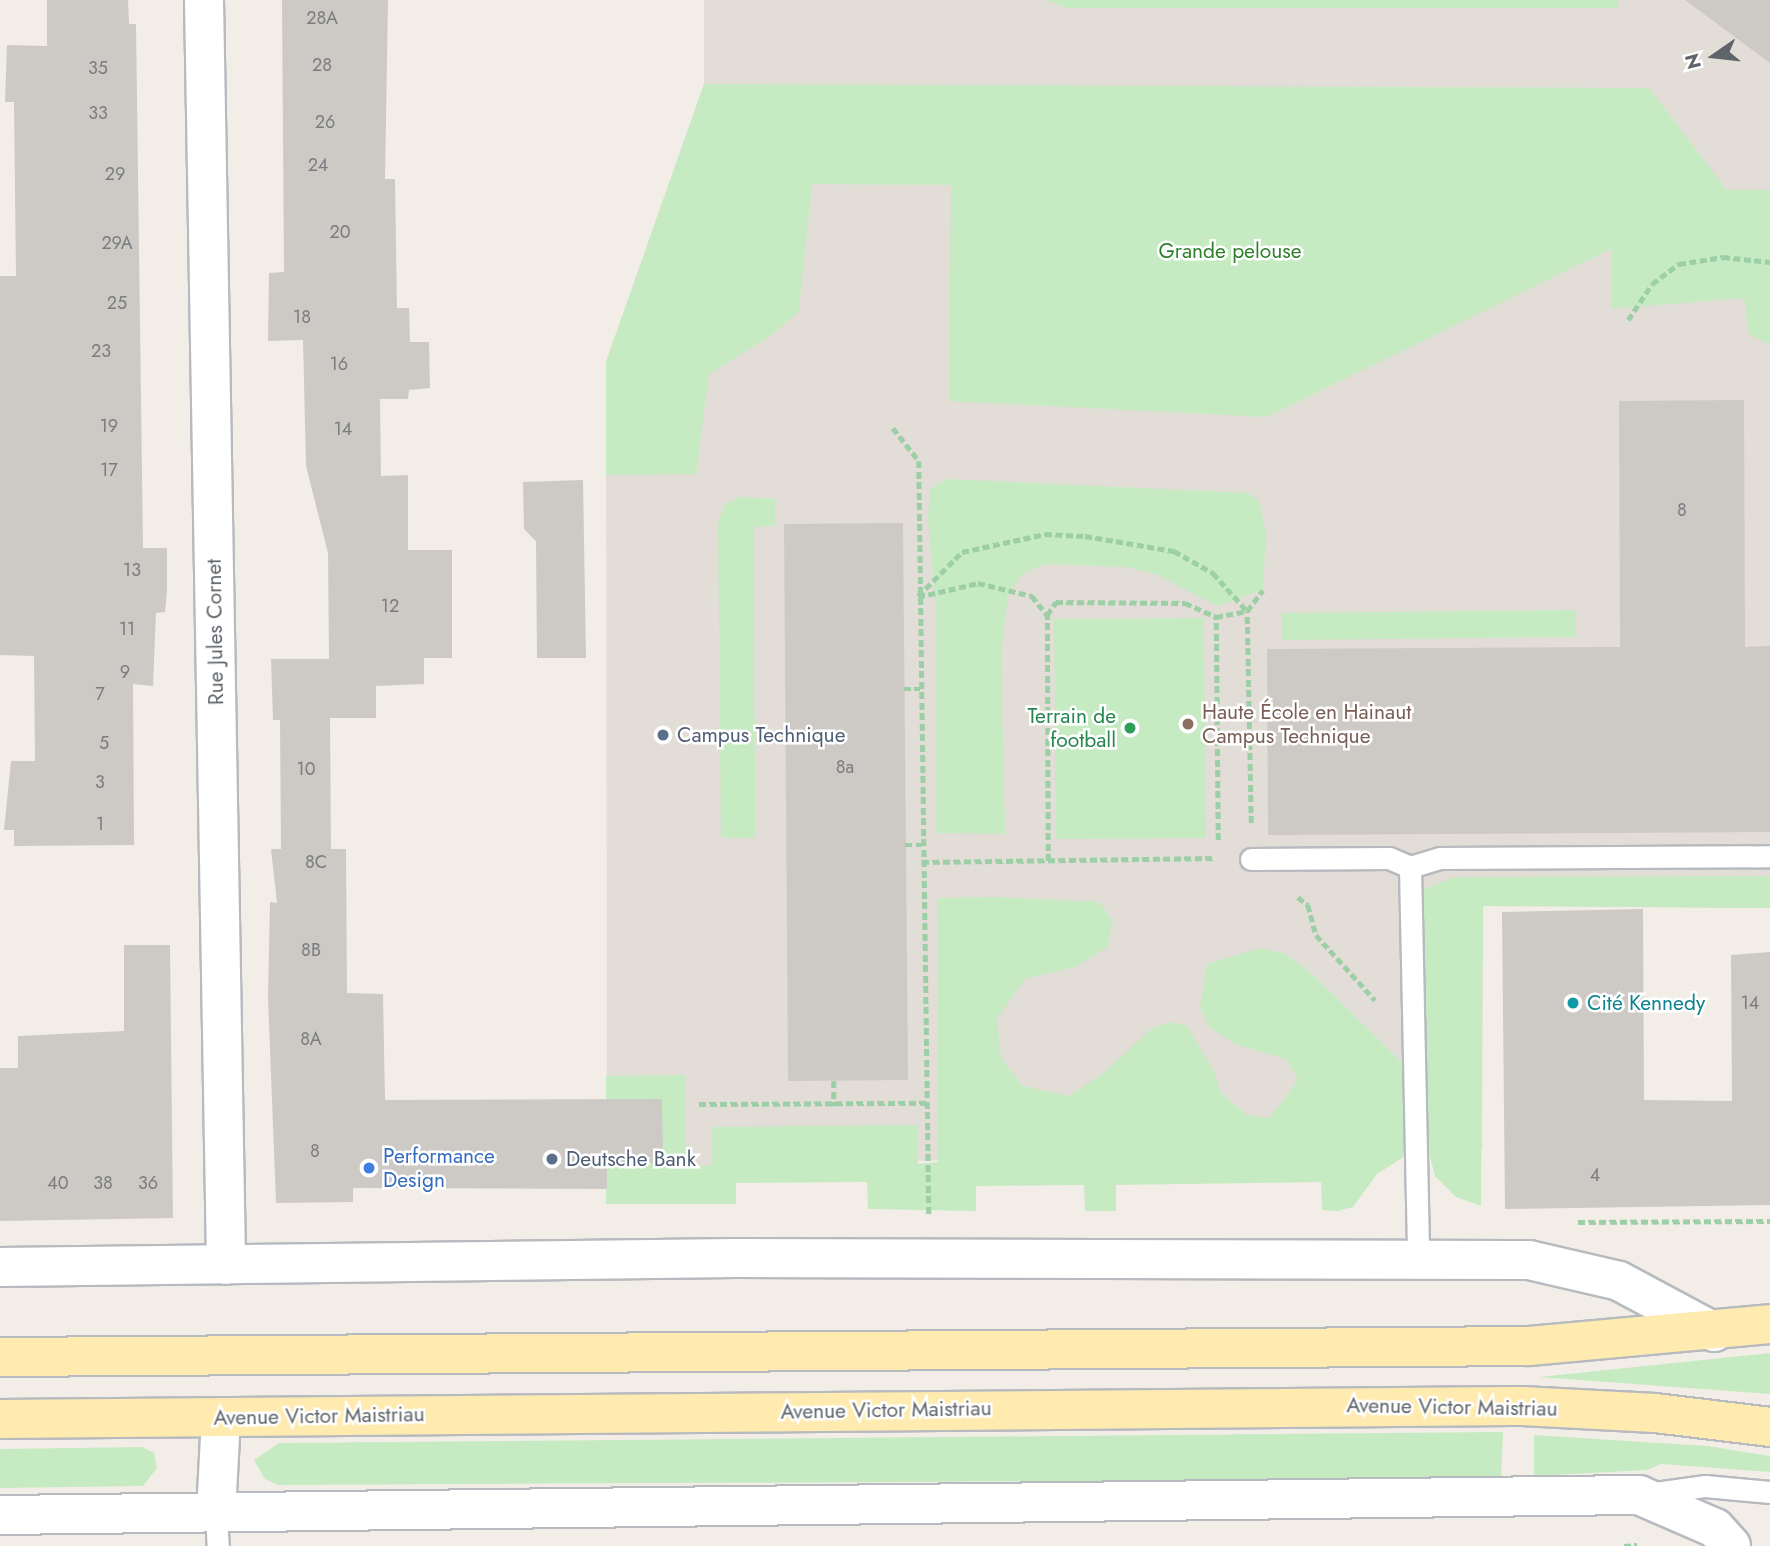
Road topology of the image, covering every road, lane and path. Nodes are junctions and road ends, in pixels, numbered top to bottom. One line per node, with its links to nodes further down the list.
1 (204, 0): 29 (street, Rue Jules Cornet)
2 (1770, 262): 3 (path)
3 (1628, 320)
4 (892, 428): 6 (path)
5 (1263, 590): 7 (path)
6 (918, 597): 7 (path); 8 (path); 11 (path)
7 (1247, 611): 9 (path); 16 (path)
8 (1047, 615): 9 (path); 17 (path)
9 (1216, 617): 15 (path)
10 (904, 689): 11 (path)
11 (920, 689): 13 (path)
12 (905, 845): 13 (path)
13 (922, 845): 18 (path)
14 (1770, 856): 19 (lane)
15 (1218, 858): 16 (path); 17 (path)
16 (1251, 859): 19 (lane); 20 (path)
17 (1048, 861): 18 (path)
18 (922, 862): 22 (path)
19 (1410, 867): 20 (lane)
20 (1414, 1059): 27 (lane)
21 (834, 1081): 24 (path)
22 (927, 1103): 24 (path); 28 (path)
23 (699, 1104): 24 (path)
24 (834, 1105)
25 (1770, 1221): 26 (path)
26 (1569, 1222)
27 (1418, 1260): 28 (street); 33 (street)
28 (929, 1261): 29 (street)
29 (226, 1265): 30 (street)
30 (0, 1267)
31 (1770, 1307): 33 (main road)
32 (1770, 1324): 33 (main road)
33 (1714, 1332): 34 (main road)
34 (0, 1357)
35 (220, 1417): 36 (main road, Avenue Victor Maistriau); 37 (main road, Avenue Victor Maistriau); 41 (street)
36 (0, 1419)
37 (1770, 1427)
38 (1770, 1492): 39 (lane)
39 (1639, 1495): 41 (street); 42 (street)
40 (0, 1515): 41 (street)
41 (217, 1530)
42 (1731, 1546)

